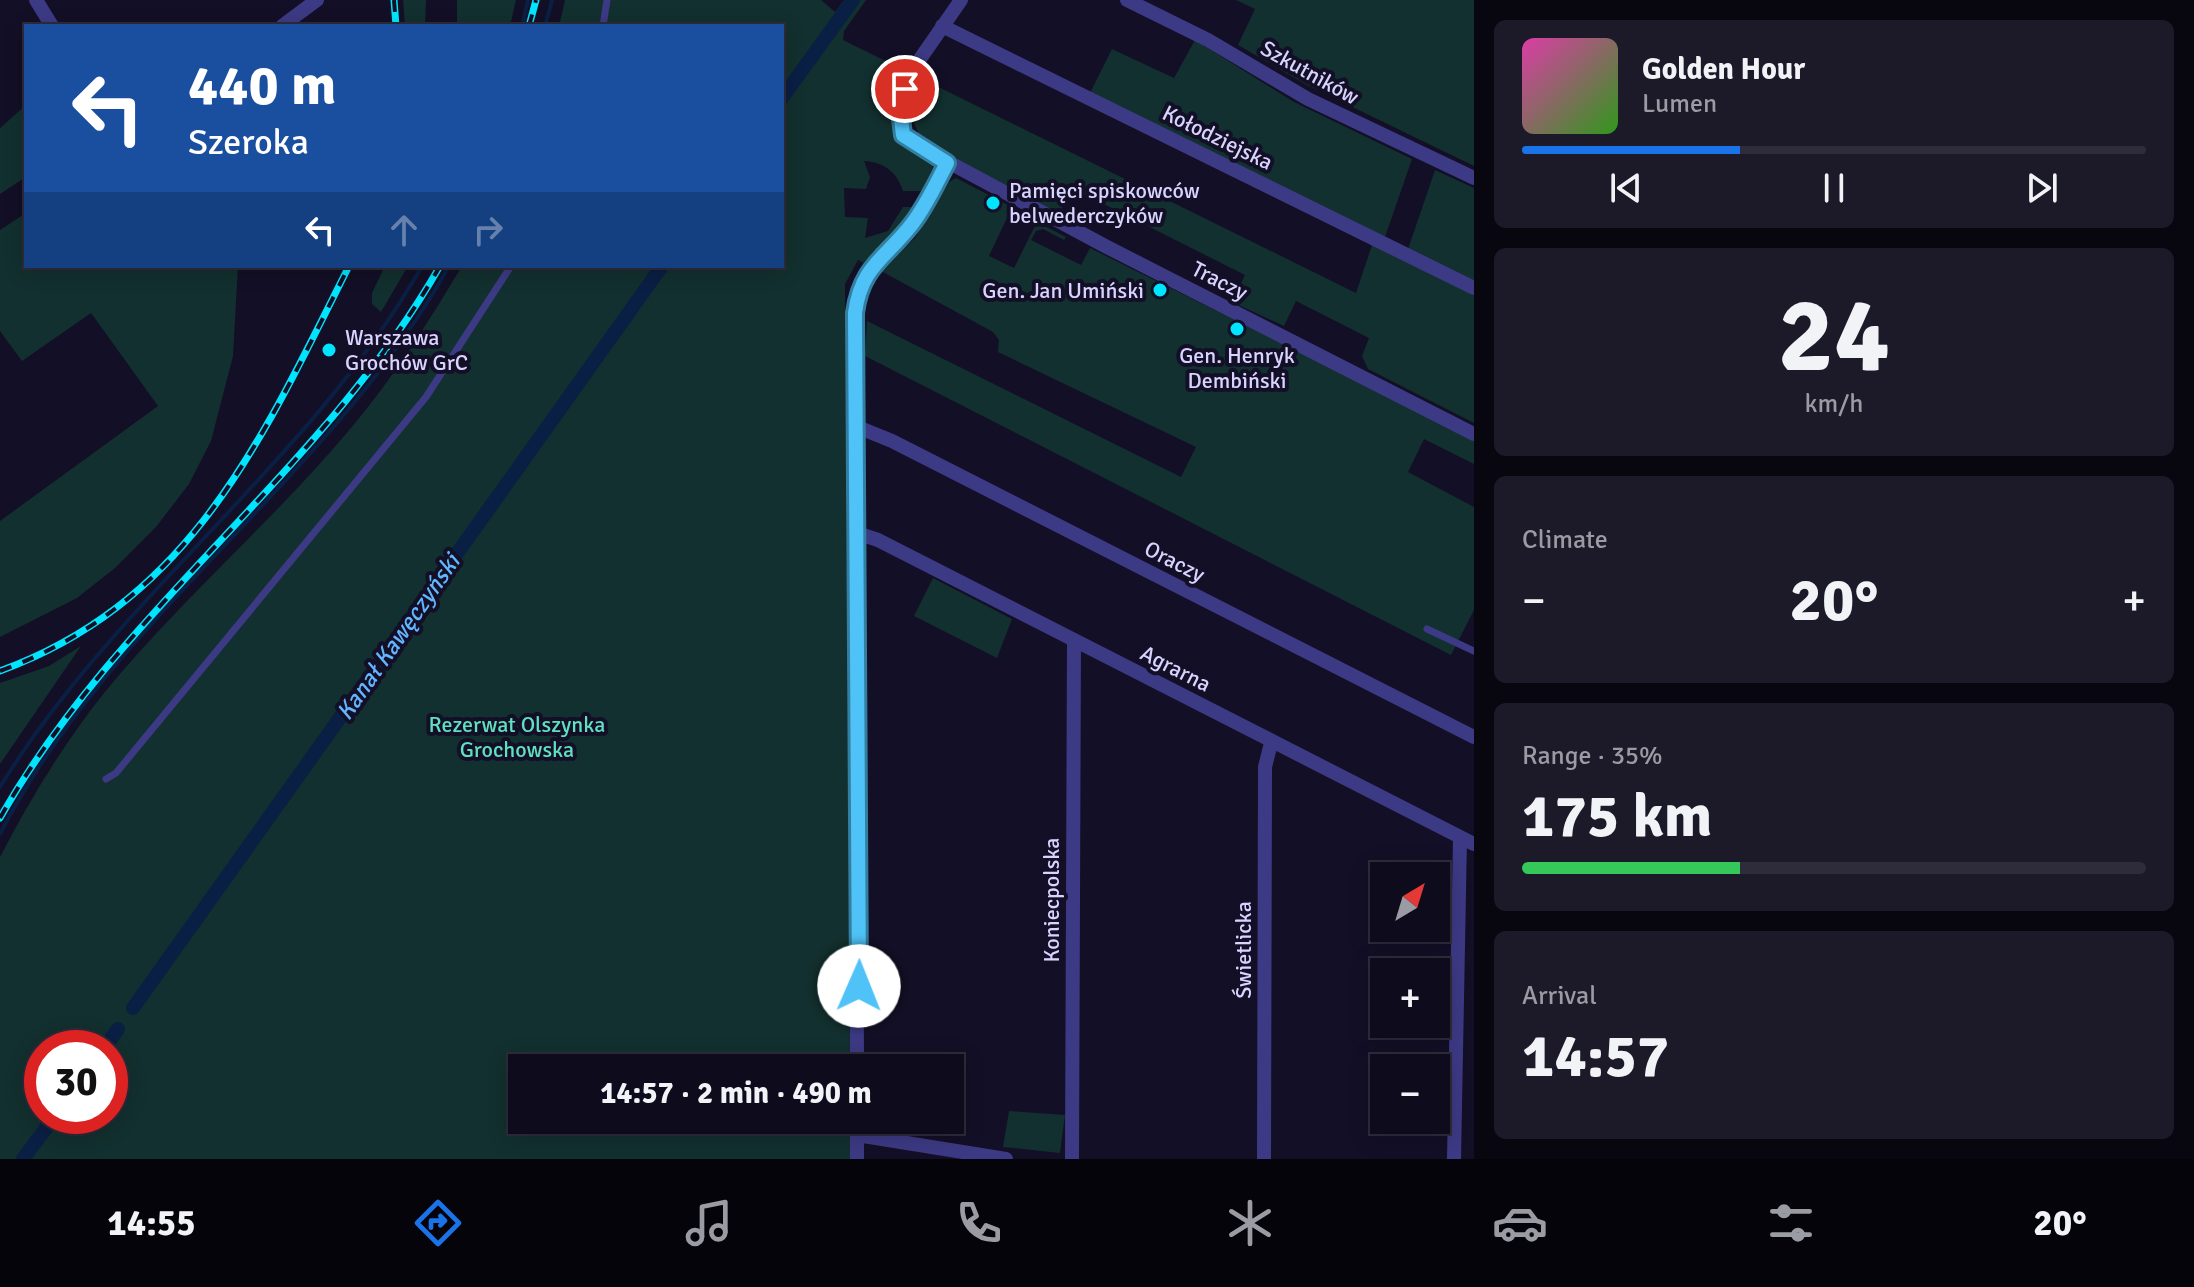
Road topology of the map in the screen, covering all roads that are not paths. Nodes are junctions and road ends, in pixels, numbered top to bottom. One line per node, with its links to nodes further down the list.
1 (36, 0): 6 (street)
2 (317, 0): 7 (street)
3 (607, 0): 8 (lane)
4 (961, 0): 9 (street, Traczy)
5 (1127, 0): 11 (street, Szkutników)
6 (51, 24)
7 (285, 24)
8 (603, 24)
9 (942, 26): 10 (street, Traczy); 13 (street, Kołodziejska)
10 (947, 163): 14 (street); 15 (street, Traczy)
11 (1474, 178)
12 (510, 268): 22 (lane)
13 (1474, 288)
14 (855, 426): 16 (street); 20 (street, Oraczy)
15 (1474, 434)
16 (857, 533): 18 (street, Agrarna); 24 (street)
17 (1427, 629): 19 (lane)
18 (1074, 640): 21 (street, Agrarna); 29 (street, Koniecpolska)
19 (1474, 651)
20 (1474, 737)
21 (1271, 743): 23 (street, Agrarna); 30 (street, Świetlicka)
22 (106, 779)
23 (1467, 841): 31 (street)
24 (857, 1054)
25 (857, 1134): 27 (street)
26 (886, 1134): 28 (street)
27 (857, 1159)
28 (1006, 1159)
29 (1072, 1159)
30 (1264, 1159)
31 (1454, 1159)

